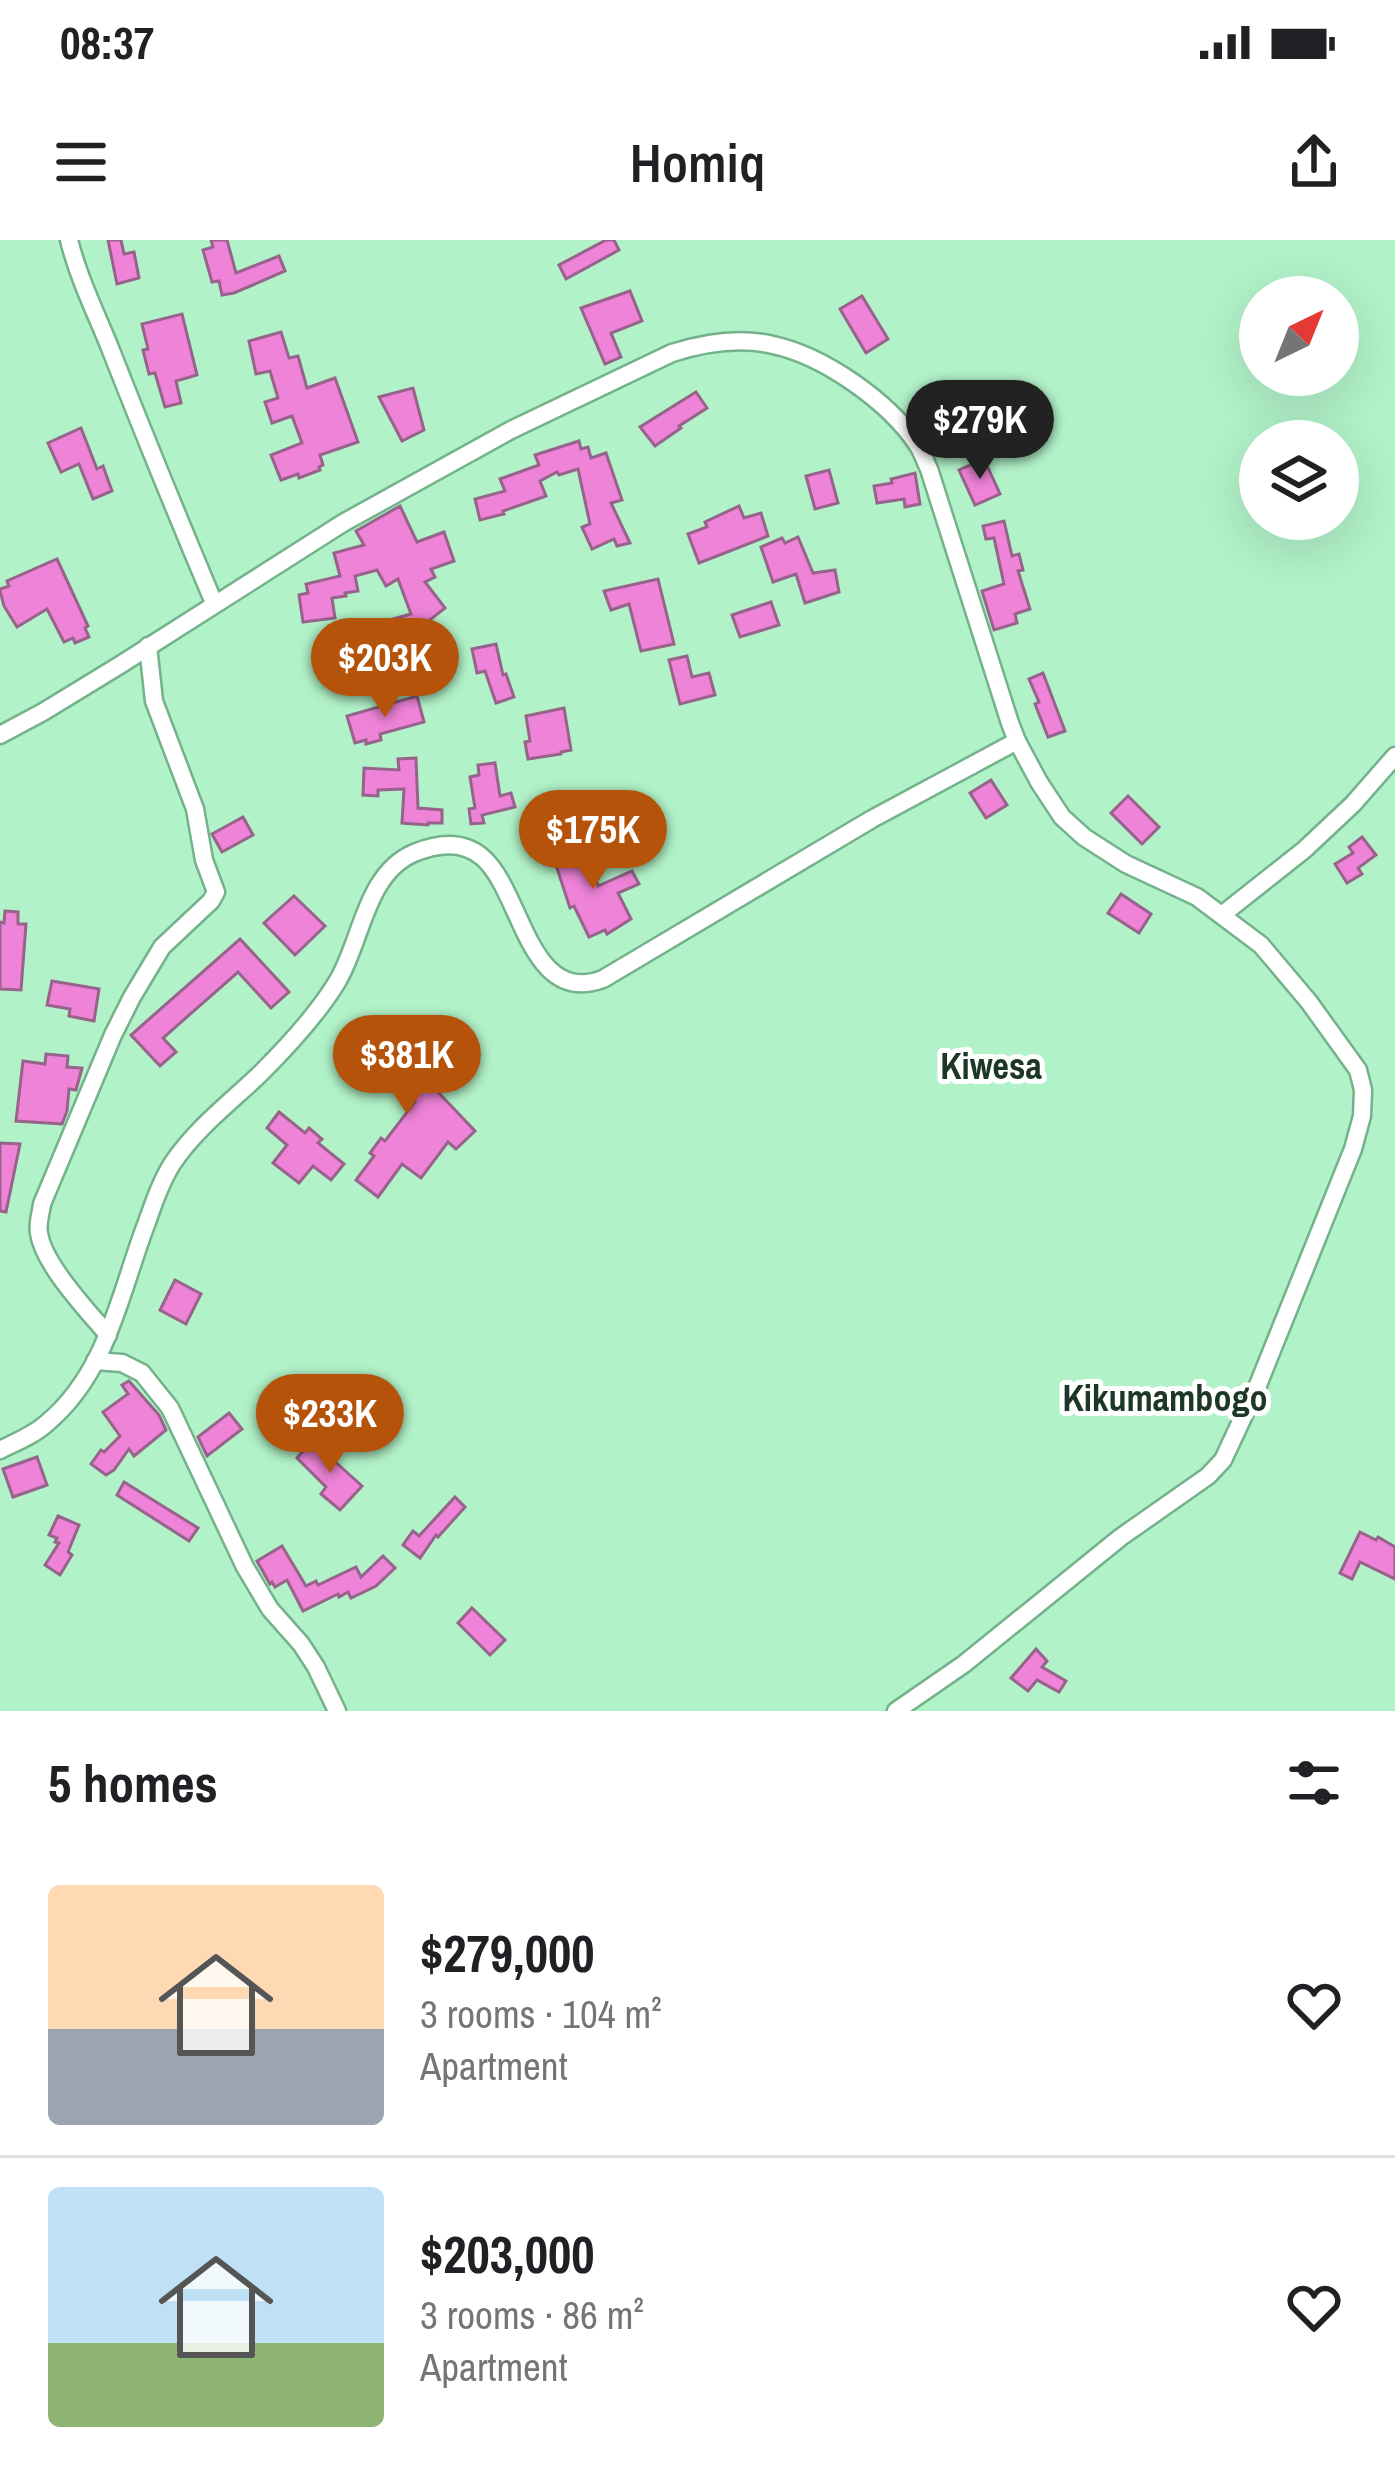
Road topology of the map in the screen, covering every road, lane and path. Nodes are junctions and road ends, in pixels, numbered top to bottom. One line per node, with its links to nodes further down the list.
1 (69, 240): 2 (street)
2 (214, 603): 3 (street); 5 (street)
3 (148, 646): 4 (street); 8 (street)
4 (0, 735)
5 (1017, 741): 7 (street); 8 (street)
6 (1395, 756): 7 (street)
7 (1223, 914): 12 (street)
8 (108, 1335): 9 (street)
9 (95, 1361): 10 (street); 11 (street)
10 (0, 1450)
11 (337, 1711)
12 (896, 1711)

